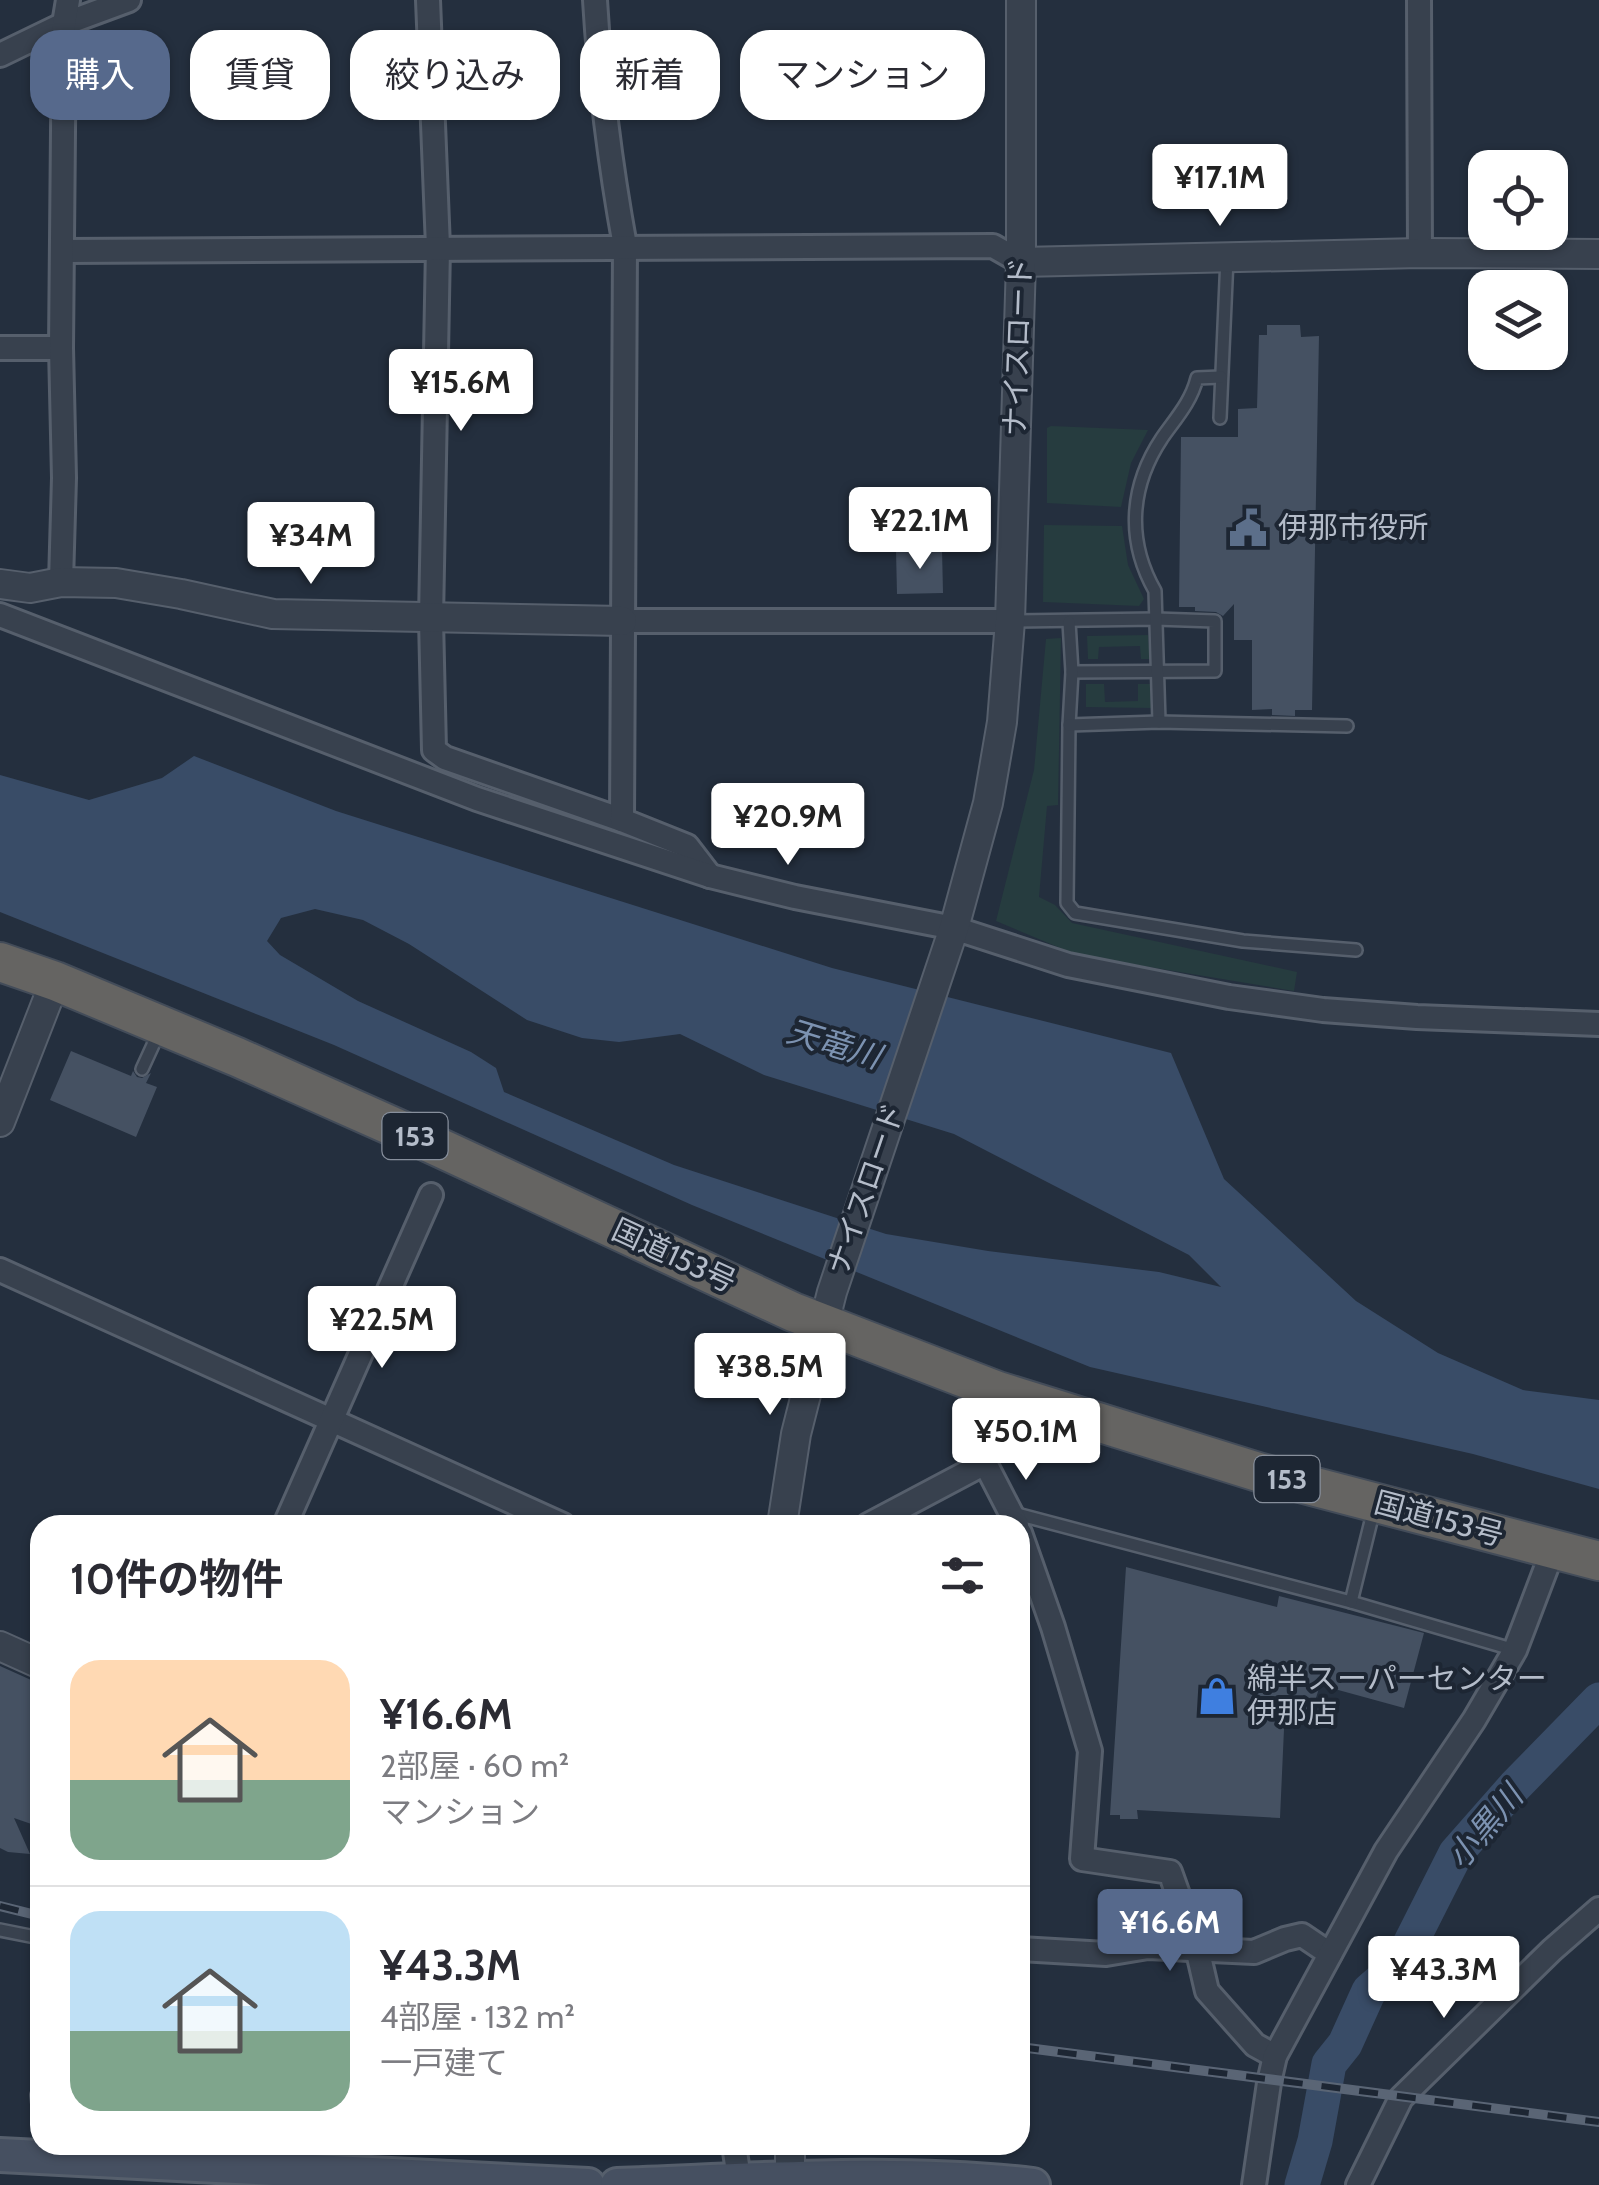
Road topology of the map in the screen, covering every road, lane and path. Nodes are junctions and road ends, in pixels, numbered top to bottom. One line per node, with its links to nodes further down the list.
1 (68, 0): 7 (street)
2 (129, 0): 7 (street)
3 (428, 0): 10 (street)
4 (595, 0): 9 (street)
5 (1020, 0): 15 (street, ナイスロード)
6 (1418, 0): 12 (street)
7 (64, 24): 8 (street); 11 (street)
8 (0, 55)
9 (624, 246): 10 (street); 15 (street); 25 (street)
10 (438, 247): 11 (street); 23 (street)
11 (64, 250): 17 (street)
12 (1420, 253): 13 (street); 14 (street)
13 (1599, 254)
14 (1227, 258): 15 (street); 18 (lane)
15 (1021, 262): 26 (street, ナイスロード)
16 (0, 348): 17 (street)
17 (61, 348): 20 (street)
18 (1221, 377): 19 (lane); 24 (lane)
19 (1220, 418)
20 (61, 582): 21 (street); 23 (street)
21 (0, 584)
22 (0, 615): 34 (street)
23 (431, 619): 25 (street); 33 (street)
24 (1156, 619): 27 (lane); 29 (lane); 29 (lane)
25 (622, 621): 26 (street); 33 (street)
26 (1010, 621): 27 (lane); 35 (street, ナイスロード)
27 (1069, 622): 28 (lane)
28 (1072, 672): 29 (lane); 31 (lane)
29 (1158, 672): 30 (lane)
30 (1159, 722): 31 (lane); 32 (lane)
31 (1068, 725): 36 (lane)
32 (1348, 726)
33 (622, 820): 34 (street)
34 (710, 876): 35 (street)
35 (952, 935): 39 (street); 45 (street, ナイスロード)
36 (1356, 950)
37 (0, 962): 38 (highway, 国道153号 / 153)
38 (55, 981): 40 (highway, 国道153号 / 153); 42 (street)
39 (1599, 1024)
40 (161, 1025): 41 (lane); 45 (highway, 国道153号 / 153)
41 (142, 1069)
42 (0, 1122)
43 (430, 1195): 47 (street)
44 (0, 1270): 47 (street)
45 (824, 1324): 46 (highway, 国道153号 / 153); 52 (street, ナイスロード)
46 (998, 1391): 48 (street); 49 (highway, 国道153号 / 153)
47 (330, 1421): 50 (street); 51 (street)
48 (985, 1463): 53 (street); 54 (street)
49 (1376, 1503): 56 (highway, 国道153号 / 153); 58 (lane)
50 (289, 1515)
51 (541, 1515)
52 (783, 1515)
53 (887, 1515)
54 (1012, 1515)
55 (1030, 1527): 58 (lane)
56 (1577, 1556): 60 (street)
57 (1030, 1561): 65 (street)
58 (1351, 1602): 60 (lane)
59 (0, 1646): 61 (street)
60 (1516, 1650): 67 (street)
61 (30, 1660)
62 (1599, 1909): 80 (street)
63 (0, 1930): 64 (lane)
64 (30, 1936)
65 (1197, 1948): 66 (street); 67 (street); 68 (street)
66 (1030, 1949)
67 (1330, 1954): 68 (street)
68 (1271, 2072): 79 (street)
69 (30, 2152): 70 (main road)
70 (0, 2155)
71 (107, 2155): 76 (main road)
72 (736, 2155): 75 (street)
73 (790, 2155): 74 (street)
74 (790, 2182): 75 (main road); 78 (main road)
75 (740, 2183): 77 (main road)
76 (588, 2185)
77 (617, 2185)
78 (1033, 2185)
79 (1254, 2185)
80 (1358, 2185)

